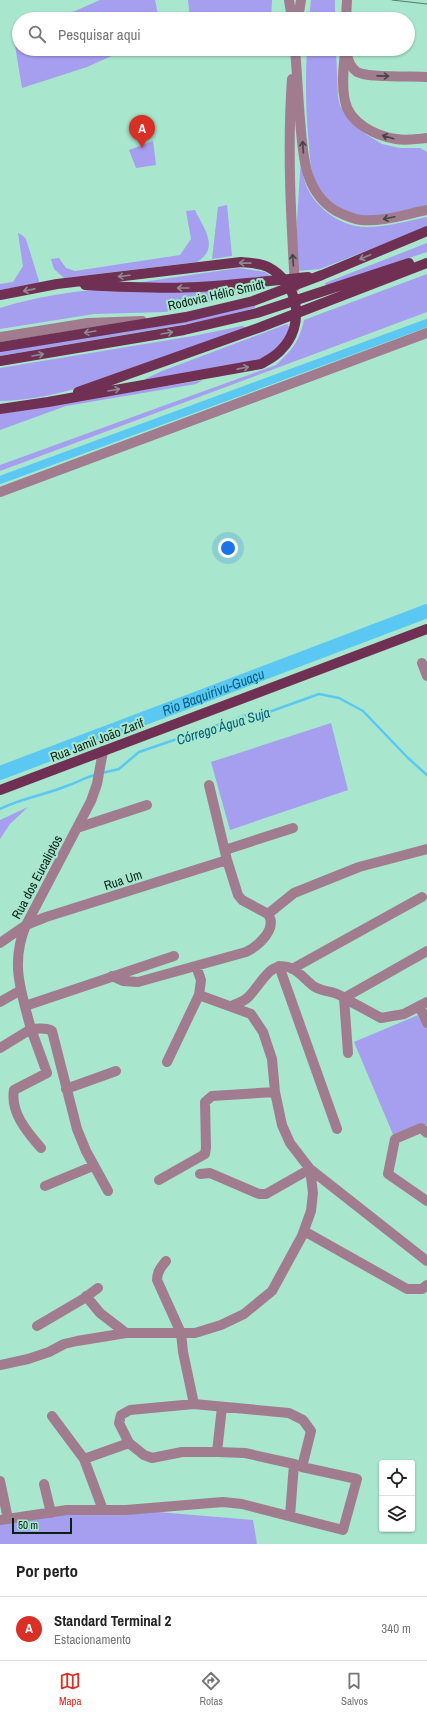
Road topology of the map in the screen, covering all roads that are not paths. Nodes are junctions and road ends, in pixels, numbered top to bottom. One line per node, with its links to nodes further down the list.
1 (289, 0): 5 (street)
2 (298, 0): 6 (street)
3 (301, 0): 7 (street)
4 (347, 0): 8 (street)
5 (291, 12)
6 (297, 12)
7 (298, 12)
8 (346, 12)
9 (294, 56): 25 (street, one-way to 9)
10 (296, 56): 17 (street, one-way to 10)
11 (345, 56): 15 (street)
12 (348, 56): 13 (street)
13 (359, 73): 14 (street, one-way to 14); 15 (street)
14 (427, 77)
15 (343, 89): 16 (street, one-way to 15)
16 (427, 138)
17 (427, 210)
18 (427, 232): 21 (main road, Rodovia Hélio Smidt, one-way to 21)
19 (427, 256): 24 (main road, Rodovia Hélio Smidt)
20 (427, 262): 24 (main road)
21 (322, 275): 22 (main road, one-way to 22); 26 (main road, Rodovia Hélio Smidt)
22 (57, 284): 23 (main road, one-way to 23); 25 (main road, one-way to 22)
23 (0, 295)
24 (329, 295): 30 (main road, Rodovia Hélio Smidt, one-way to 24); 31 (main road)
25 (295, 299): 31 (main road, one-way to 25)
26 (156, 322): 28 (street); 29 (main road, Rodovia Hélio Smidt, one-way to 29)
27 (427, 333): 34 (street)
28 (0, 337)
29 (0, 347)
30 (0, 361)
31 (48, 402): 32 (main road); 33 (main road)
32 (0, 403)
33 (0, 409)
34 (0, 492)
35 (427, 629): 38 (main road, Rua Jamil João Zarif)
36 (422, 663): 37 (street)
37 (427, 676)
38 (103, 751): 40 (main road, Rua Jamil João Zarif); 42 (street, Rua dos Eucaliptos)
39 (210, 785): 45 (street)
40 (0, 790)
41 (147, 805): 42 (street)
42 (77, 828): 48 (street, Rua dos Eucaliptos)
43 (293, 828): 45 (street, Rua Um)
44 (427, 849): 47 (street)
45 (226, 855): 47 (street); 48 (street, Rua Um)
46 (422, 898): 54 (street)
47 (268, 914): 52 (street)
48 (26, 925): 49 (street); 56 (street, Rua dos Eucaliptos)
49 (0, 943)
50 (427, 951): 58 (street)
51 (174, 956): 55 (street)
52 (196, 966): 55 (street); 57 (street)
53 (279, 966): 54 (street); 62 (street); 71 (street)
54 (292, 969): 58 (street)
55 (112, 976): 61 (street)
56 (21, 990): 59 (street); 61 (street, Rua dos Eucaliptos)
57 (200, 995): 62 (street); 67 (street)
58 (344, 998): 60 (street); 66 (street)
59 (0, 1002)
60 (422, 1004): 63 (street)
61 (25, 1006): 64 (street, Rua dos Eucaliptos)
62 (231, 1006): 70 (street)
63 (427, 1023)
64 (31, 1029): 65 (street); 69 (street); 73 (street, Rua dos Eucaliptos)
65 (0, 1048)
66 (348, 1053)
67 (166, 1062)
68 (116, 1071): 69 (street)
69 (66, 1089): 74 (street)
70 (275, 1092): 75 (street); 77 (street)
71 (337, 1129)
72 (427, 1133): 80 (street)
73 (41, 1148)
74 (93, 1166): 78 (street); 79 (street)
75 (310, 1169): 76 (street); 81 (street); 83 (street)
76 (200, 1174)
77 (159, 1180)
78 (44, 1186)
79 (108, 1191)
80 (427, 1201)
81 (304, 1230): 84 (street); 89 (street)
82 (166, 1261): 89 (street)
83 (427, 1261)
84 (427, 1285)
85 (98, 1288): 86 (street)
86 (86, 1296): 87 (street); 88 (street)
87 (37, 1326)
88 (126, 1333): 89 (street); 90 (street)
89 (181, 1333): 91 (street)
90 (0, 1365)
91 (194, 1404): 92 (street); 94 (street)
92 (222, 1407): 95 (street); 97 (street)
93 (52, 1416): 96 (street)
94 (129, 1443): 95 (street); 96 (street)
95 (218, 1452): 97 (street)
96 (84, 1459): 100 (street)
97 (298, 1465): 102 (street); 102 (street)
98 (0, 1481): 103 (street)
99 (44, 1484): 101 (street)
100 (103, 1510): 101 (street); 102 (street)
101 (51, 1513): 103 (street)
102 (290, 1516)
103 (4, 1519)

